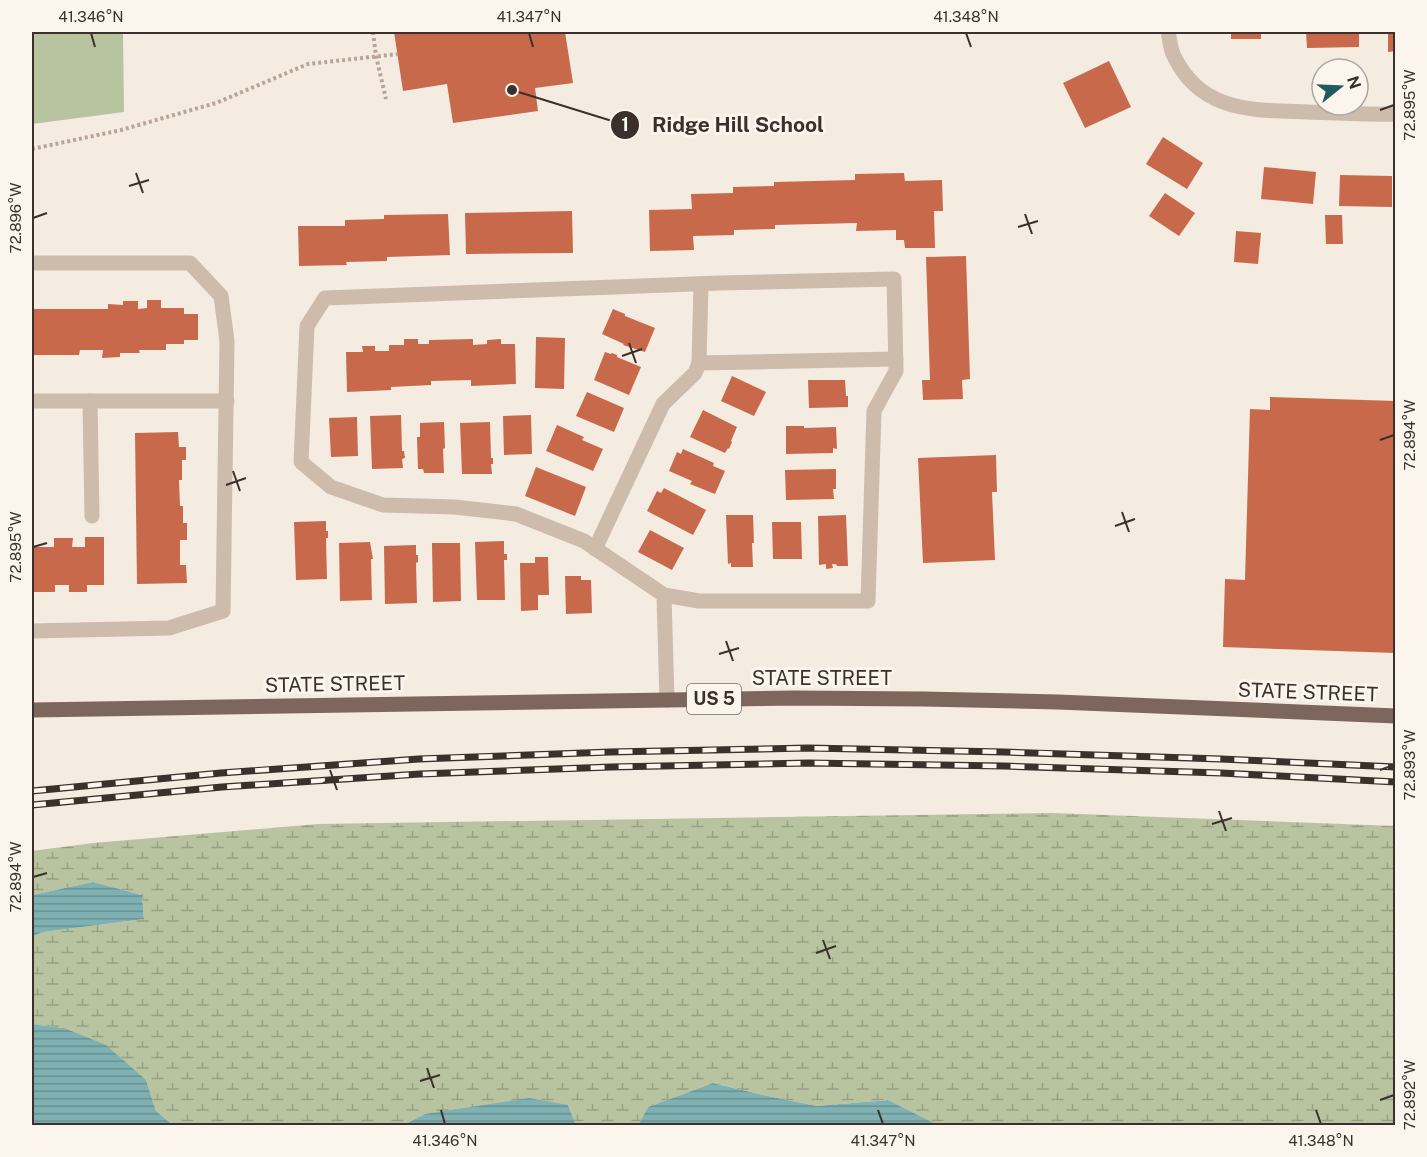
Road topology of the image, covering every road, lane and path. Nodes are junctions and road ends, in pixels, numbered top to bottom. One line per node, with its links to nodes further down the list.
1 (373, 32): 4 (path)
2 (1168, 32): 6 (street)
3 (398, 54): 4 (path)
4 (376, 56): 5 (path); 7 (path)
5 (386, 99)
6 (1395, 114)
7 (32, 149)
8 (32, 263): 14 (street)
9 (701, 284): 10 (street); 11 (street); 16 (street)
10 (896, 359): 11 (street); 17 (street)
11 (699, 363): 16 (street)
12 (32, 401): 13 (street)
13 (90, 401): 14 (street); 15 (street)
14 (227, 401): 18 (street)
15 (92, 516)
16 (595, 549): 17 (street)
17 (664, 596): 19 (street)
18 (32, 631)
19 (667, 700): 20 (main road, STATE STREET / US 5); 21 (main road, STATE STREET / US 5)
20 (32, 710)
21 (1395, 716)

